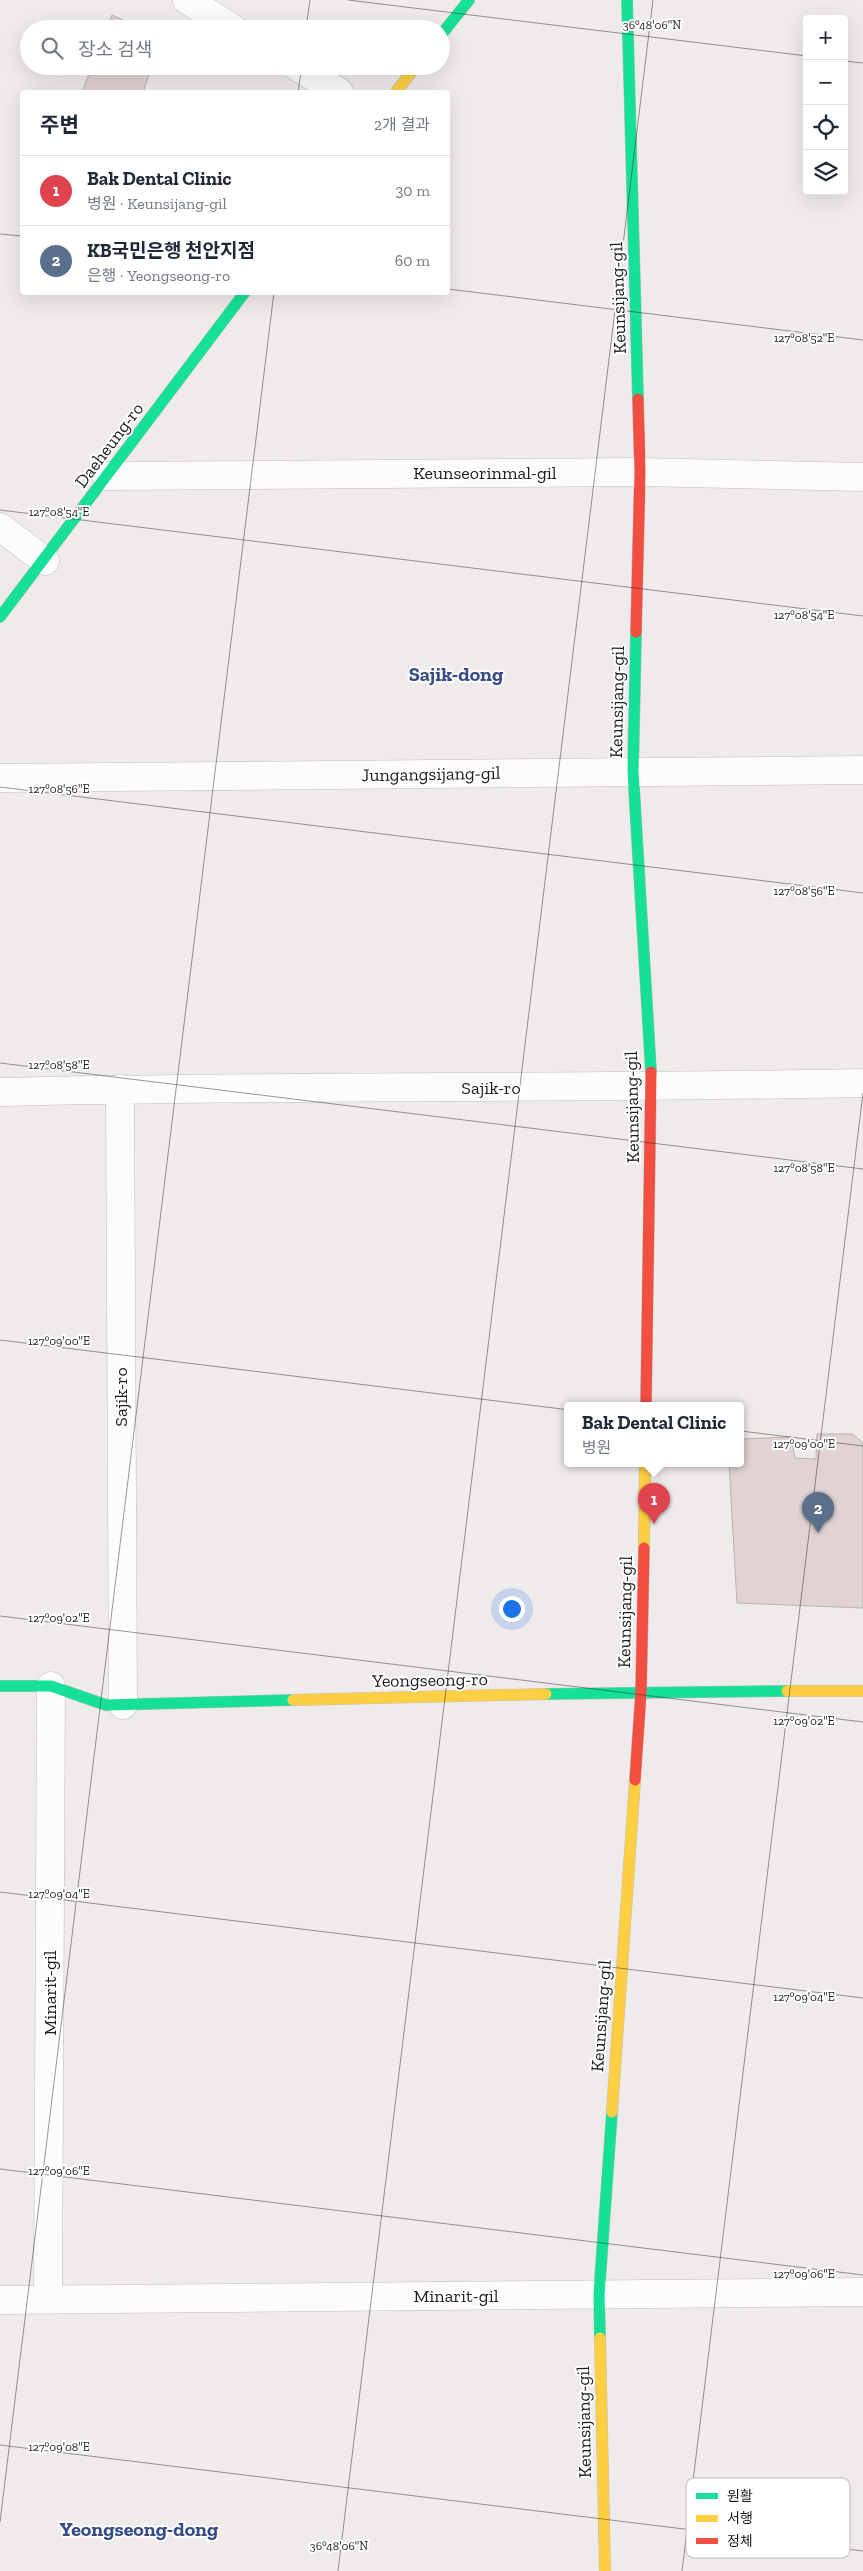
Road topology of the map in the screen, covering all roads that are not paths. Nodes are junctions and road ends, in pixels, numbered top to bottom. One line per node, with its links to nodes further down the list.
1 (187, 0): 4 (street)
2 (469, 0): 5 (street)
3 (627, 0): 11 (street, Keunsijang-gil)
4 (219, 20)
5 (450, 24)
6 (311, 75): 8 (street)
7 (409, 75): 9 (street)
8 (336, 90)
9 (398, 90)
10 (243, 295): 12 (street, Daeheung-ro)
11 (640, 472): 12 (street, Keunseorinmal-gil); 13 (street, Keunseorinmal-gil); 18 (street, Keunsijang-gil)
12 (107, 476): 15 (street, Daeheung-ro)
13 (863, 477)
14 (0, 526): 15 (street)
15 (45, 561): 16 (street, Daeheung-ro)
16 (0, 617)
17 (863, 770): 18 (street, Jungangsijang-gil)
18 (633, 771): 19 (street, Jungangsijang-gil); 21 (street, Keunsijang-gil)
19 (0, 778)
20 (863, 1083): 21 (street, Sajik-ro)
21 (652, 1088): 22 (street, Sajik-ro); 24 (street, Keunsijang-gil)
22 (120, 1089): 23 (street, Sajik-ro); 30 (street, Sajik-ro)
23 (0, 1092)
24 (646, 1402)
25 (645, 1467): 29 (street, Keunsijang-gil)
26 (0, 1686): 27 (street, Yeongseong-ro)
27 (51, 1686): 30 (street, Yeongseong-ro); 33 (street, Minarit-gil)
28 (863, 1691): 29 (street, Yeongseong-ro)
29 (641, 1692): 30 (street, Yeongseong-ro); 32 (street, Keunsijang-gil)
30 (123, 1704)
31 (863, 2292): 32 (street, Minarit-gil)
32 (599, 2295): 33 (street, Minarit-gil); 35 (street, Keunsijang-gil)
33 (48, 2299): 34 (street, Minarit-gil)
34 (0, 2300)
35 (605, 2571)

